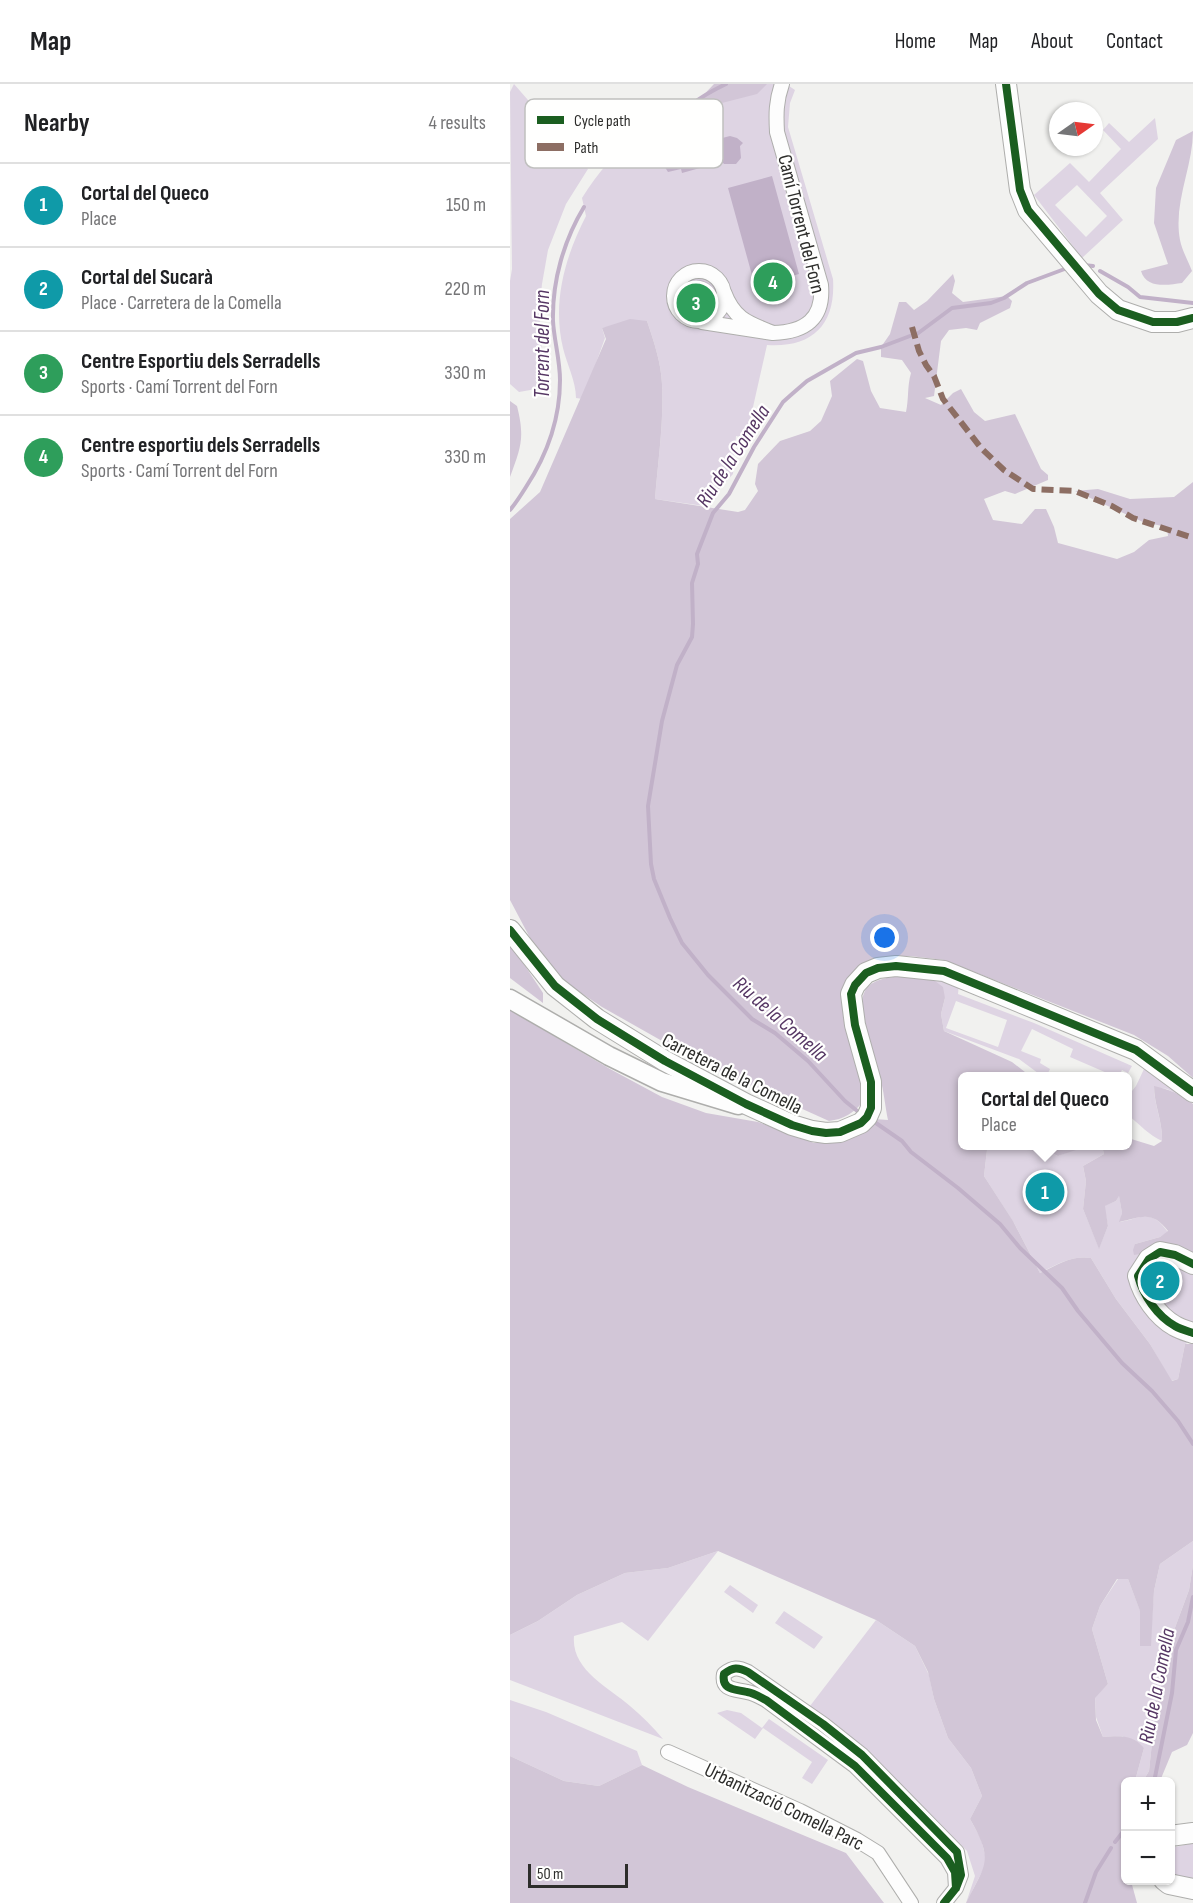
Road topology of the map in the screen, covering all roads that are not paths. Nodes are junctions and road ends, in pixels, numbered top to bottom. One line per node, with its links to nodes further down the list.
1 (782, 84): 6 (street, Camí Torrent del Forn)
2 (1006, 84): 4 (main road)
3 (722, 288): 5 (street); 5 (street); 6 (street)
4 (1193, 318)
5 (697, 321): 6 (street, Camí Torrent del Forn)
6 (773, 333)
7 (510, 930): 10 (main road, Carretera de la Comella)
8 (510, 999): 10 (street)
9 (1193, 1092): 10 (main road, Carretera de la Comella)
10 (746, 1104)
11 (1193, 1264): 12 (main road)
12 (1193, 1333)
13 (668, 1752): 19 (street, Urbanització Comella Parc)
14 (1193, 1833): 15 (main road)
15 (1175, 1835)
16 (1173, 1885): 18 (main road)
17 (956, 1888): 17 (street); 20 (street)
18 (1193, 1889)
19 (911, 1903)
20 (944, 1903)

